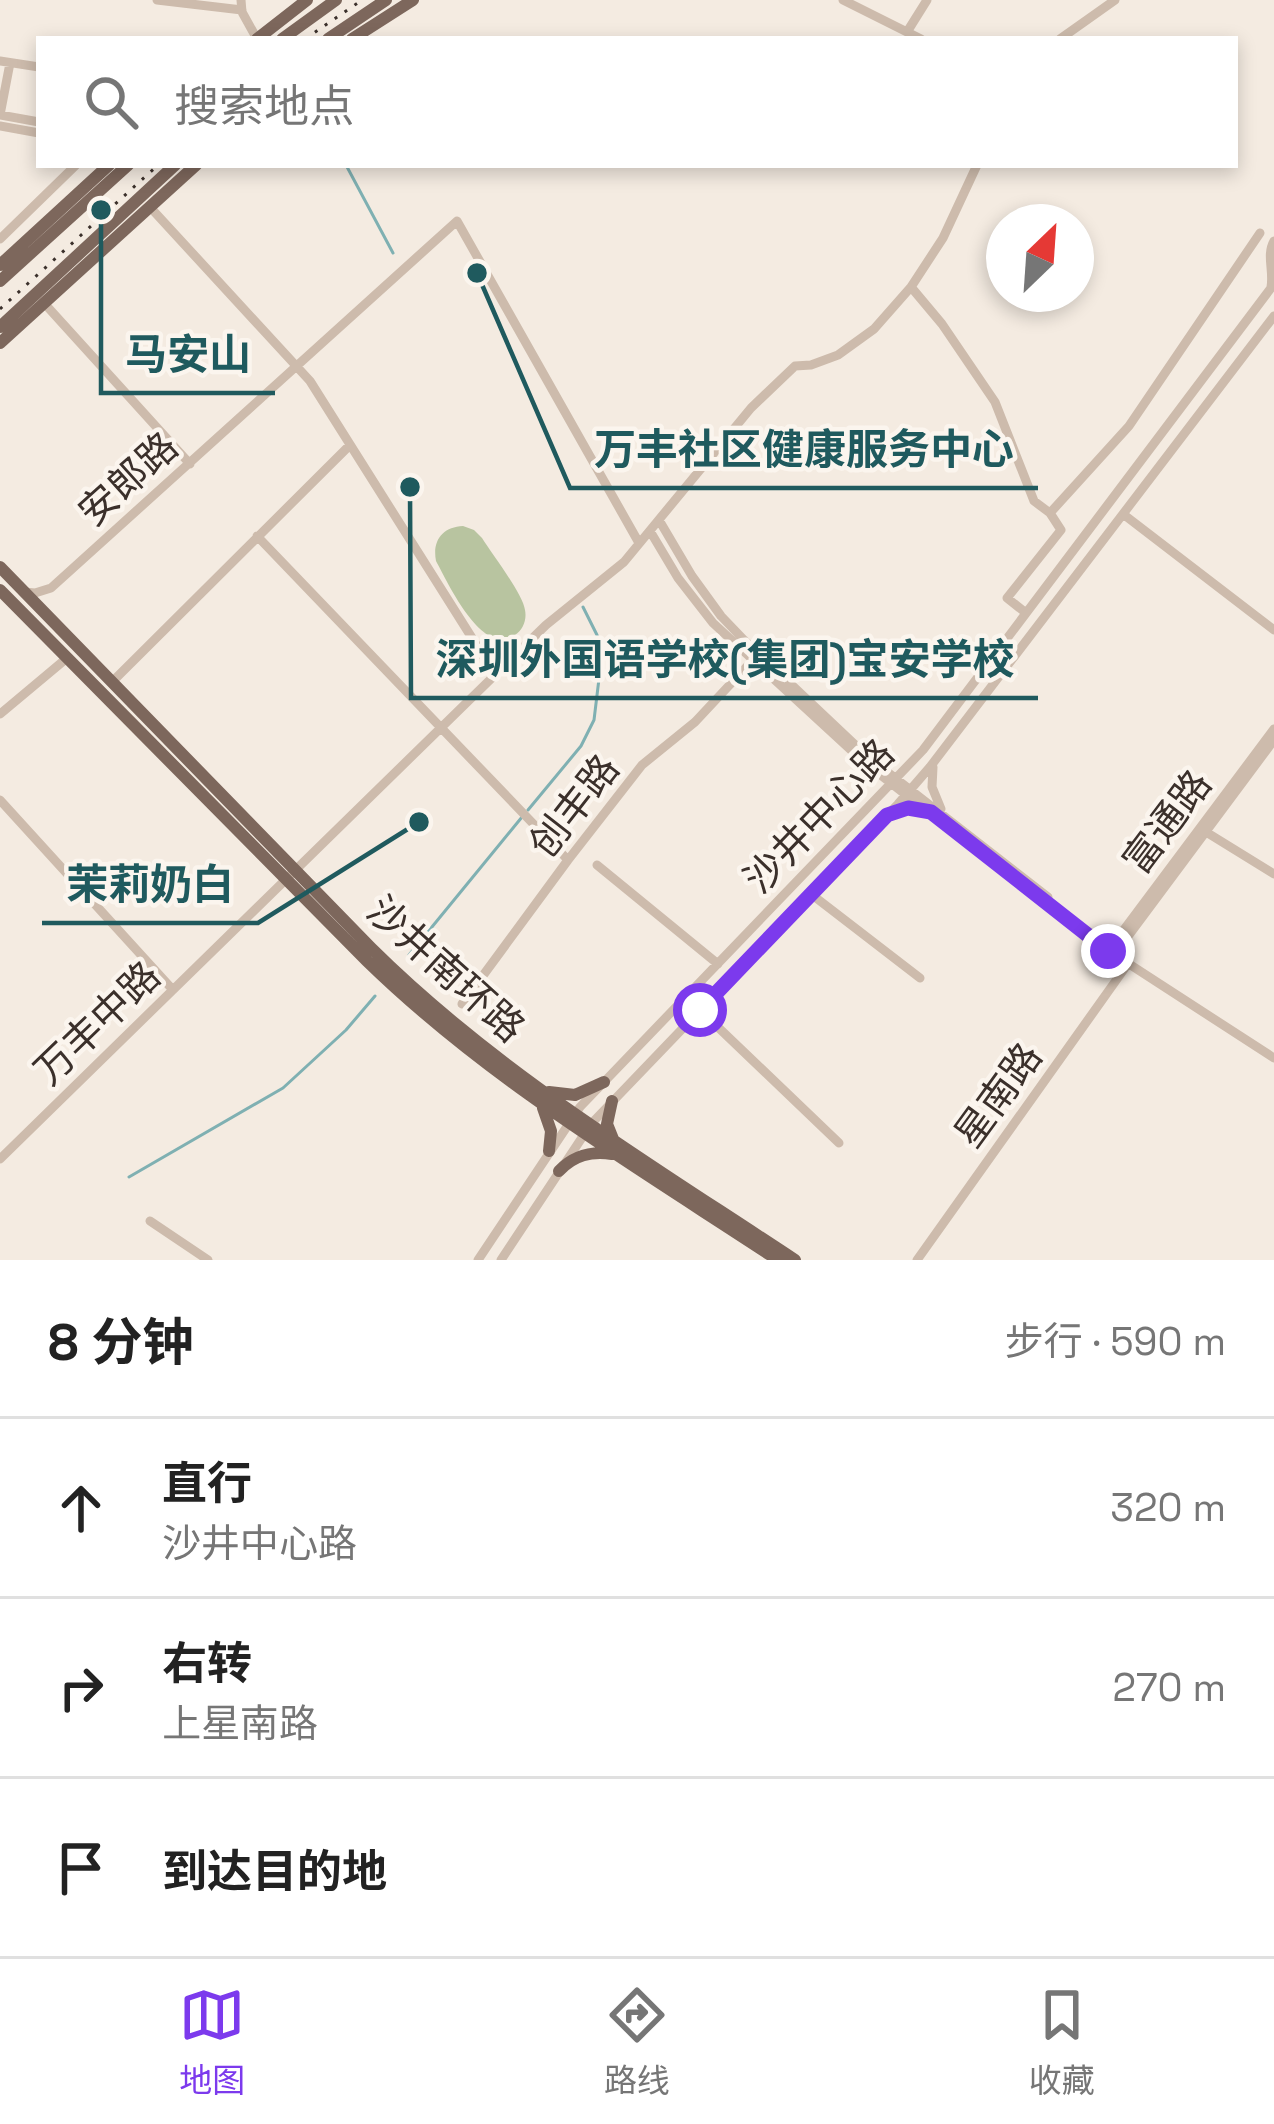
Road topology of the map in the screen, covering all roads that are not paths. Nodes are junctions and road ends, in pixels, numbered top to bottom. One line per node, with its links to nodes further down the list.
1 (157, 0): 9 (street)
2 (307, 0): 12 (main road)
3 (336, 0): 13 (main road)
4 (386, 0): 14 (main road)
5 (413, 0): 15 (main road)
6 (843, 0): 10 (street)
7 (927, 0): 10 (street)
8 (1115, 0): 17 (street)
9 (241, 5): 11 (street)
10 (907, 32): 16 (street)
11 (256, 36)
12 (261, 36)
13 (286, 36)
14 (332, 36)
15 (357, 36)
16 (915, 36)
17 (1064, 36)
18 (5, 62): 19 (street); 20 (street)
19 (36, 67)
20 (0, 115): 21 (street)
21 (36, 121)
22 (0, 126): 23 (street)
23 (36, 133)
24 (73, 168): 31 (street)
25 (107, 168): 33 (main road)
26 (125, 168): 34 (main road)
27 (172, 168): 39 (main road)
28 (193, 168): 30 (main road)
29 (976, 168): 35 (street, 万丰中路)
30 (149, 206): 37 (main road); 41 (street)
31 (0, 239)
32 (1273, 243): 36 (street); 44 (street)
33 (0, 265)
34 (0, 281)
35 (911, 286): 44 (street); 46 (street, 万丰中路)
36 (1272, 286): 54 (street, 沙井中心路)
37 (44, 303): 40 (main road); 43 (street)
38 (1274, 316): 45 (street, 沙井中心路)
39 (0, 327)
40 (0, 343)
41 (297, 366): 42 (street); 43 (street, 安郎路); 49 (street, 安郎路)
42 (350, 445): 48 (street); 59 (street)
43 (190, 464): 51 (street, 安郎路)
44 (1050, 513): 54 (street)
45 (1123, 514): 56 (street); 65 (street, 沙井中心路)
46 (659, 520): 47 (street, 万丰中路); 67 (street)
47 (650, 531): 49 (street, 万丰中路); 58 (street)
48 (257, 536): 60 (street); 62 (street)
49 (639, 543): 59 (street, 万丰中路)
50 (0, 567): 53 (main road, 沙井南环路)
51 (51, 588): 53 (street); 55 (street)
52 (0, 590): 57 (main road, 沙井南环路)
53 (24, 592): 55 (main road, 沙井南环路)
54 (1026, 613): 66 (street, 沙井中心路)
55 (45, 614): 60 (main road, 沙井南环路)
56 (1274, 630)
57 (67, 658): 61 (street); 79 (main road, 沙井南环路)
58 (752, 662): 67 (street); 76 (street, 创丰路)
59 (496, 676): 62 (street, 万丰中路)
60 (112, 682): 79 (main road, 沙井南环路)
61 (0, 715)
62 (442, 729): 76 (street); 79 (street, 万丰中路)
63 (1274, 729): 81 (street, 富通路)
64 (1274, 740): 75 (street, 富通路)
65 (937, 758): 69 (street, 沙井中心路); 74 (street)
66 (915, 760): 67 (street); 68 (street, 沙井中心路)
67 (872, 764): 68 (street); 71 (street)
68 (895, 781): 69 (street); 71 (street, 沙井中心路)
69 (909, 791): 72 (street); 73 (street, 沙井中心路); 74 (street)
70 (0, 800): 85 (street)
71 (871, 807): 82 (street, 沙井中心路)
72 (931, 812): 73 (street); 81 (street)
73 (887, 815): 80 (street, 沙井中心路)
74 (948, 818): 81 (street)
75 (1206, 832): 78 (street); 81 (street, 富通路)
76 (568, 860): 86 (street, 创丰路)
77 (597, 865): 82 (street)
78 (1274, 874)
79 (291, 875): 85 (street, 万丰中路); 90 (main road, 沙井南环路)
80 (811, 894): 84 (street); 87 (street, 沙井中心路)
81 (1113, 951): 83 (street); 88 (street)
82 (718, 964): 89 (street, 沙井中心路)
83 (1127, 965): 88 (street); 107 (street, 星南路)
84 (920, 978)
85 (173, 990): 98 (street, 万丰中路)
86 (463, 1004)
87 (700, 1010): 91 (street, 沙井中心路); 95 (street)
88 (1274, 1054)
89 (604, 1082): 90 (main road); 92 (street, 沙井中心路)
90 (539, 1095): 92 (main road, 沙井南环路); 96 (main road)
91 (613, 1101): 93 (street, 沙井中心路); 94 (main road)
92 (571, 1118): 93 (main road, 沙井南环路); 96 (street, 沙井中心路)
93 (588, 1128): 94 (main road, 沙井南环路); 97 (main road, 沙井南环路); 99 (street, 沙井中心路)
94 (614, 1139): 106 (main road, 沙井南环路)
95 (839, 1143)
96 (549, 1151): 103 (street, 沙井中心路)
97 (623, 1158): 99 (main road); 101 (main road, 沙井南环路)
98 (0, 1160)
99 (559, 1171): 104 (street, 沙井中心路)
100 (150, 1221): 102 (street)
101 (756, 1254): 105 (main road, 沙井南环路)
102 (208, 1260)
103 (478, 1260)
104 (501, 1260)
105 (778, 1260)
106 (795, 1260)
107 (917, 1260)

